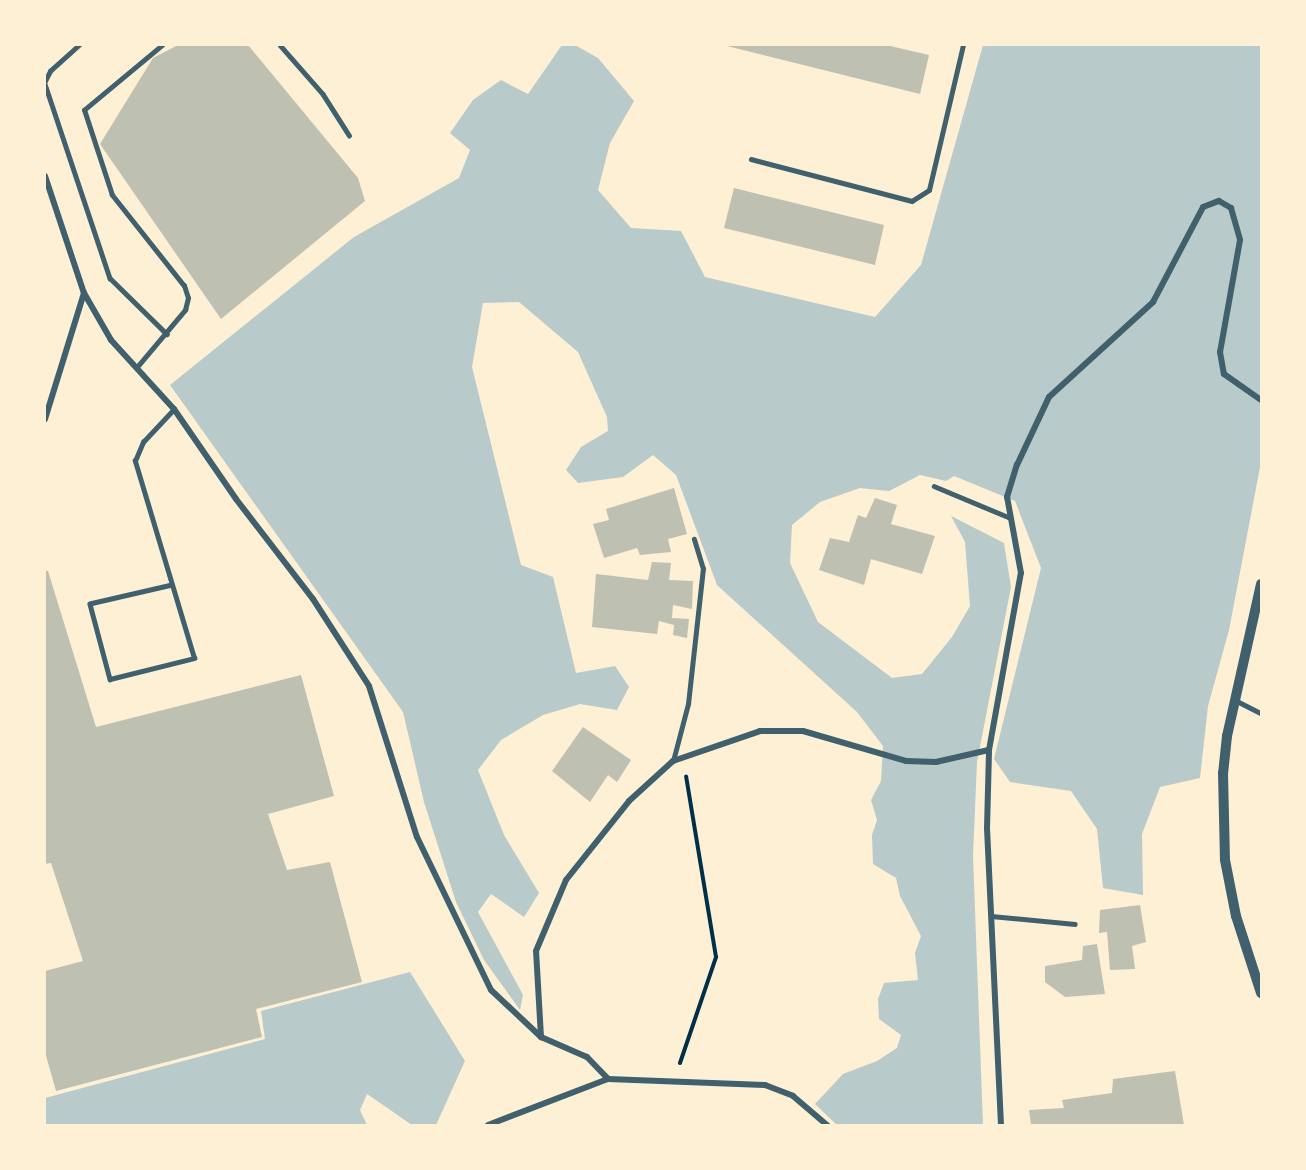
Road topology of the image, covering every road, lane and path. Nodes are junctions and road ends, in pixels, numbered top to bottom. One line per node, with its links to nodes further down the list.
1 (79, 45): 5 (lane)
2 (162, 45): 10 (lane)
3 (280, 45): 6 (lane)
4 (963, 45): 7 (lane)
5 (45, 83): 10 (lane)
6 (349, 135)
7 (751, 159)
8 (45, 176): 9 (street)
9 (84, 293): 11 (street); 14 (street)
10 (167, 334): 11 (lane)
11 (137, 367): 13 (street)
12 (1261, 400): 16 (street)
13 (174, 409): 19 (lane); 29 (street)
14 (45, 419)
15 (934, 486): 16 (lane)
16 (1008, 516): 22 (street)
17 (694, 539): 24 (lane)
18 (1261, 584): 20 (street)
19 (172, 585): 19 (lane)
20 (1234, 699): 21 (lane); 27 (street)
21 (1261, 712)
22 (989, 750): 23 (street); 25 (street)
23 (682, 757): 24 (street); 31 (path)
24 (673, 760): 29 (street)
25 (991, 916): 26 (lane); 34 (street)
26 (1075, 924)
27 (1255, 962): 28 (street)
28 (1261, 993)
29 (541, 1037): 30 (street)
30 (608, 1079): 31 (street); 32 (street)
31 (674, 1081): 33 (street)
32 (489, 1125)
33 (827, 1125)
34 (1000, 1125)

